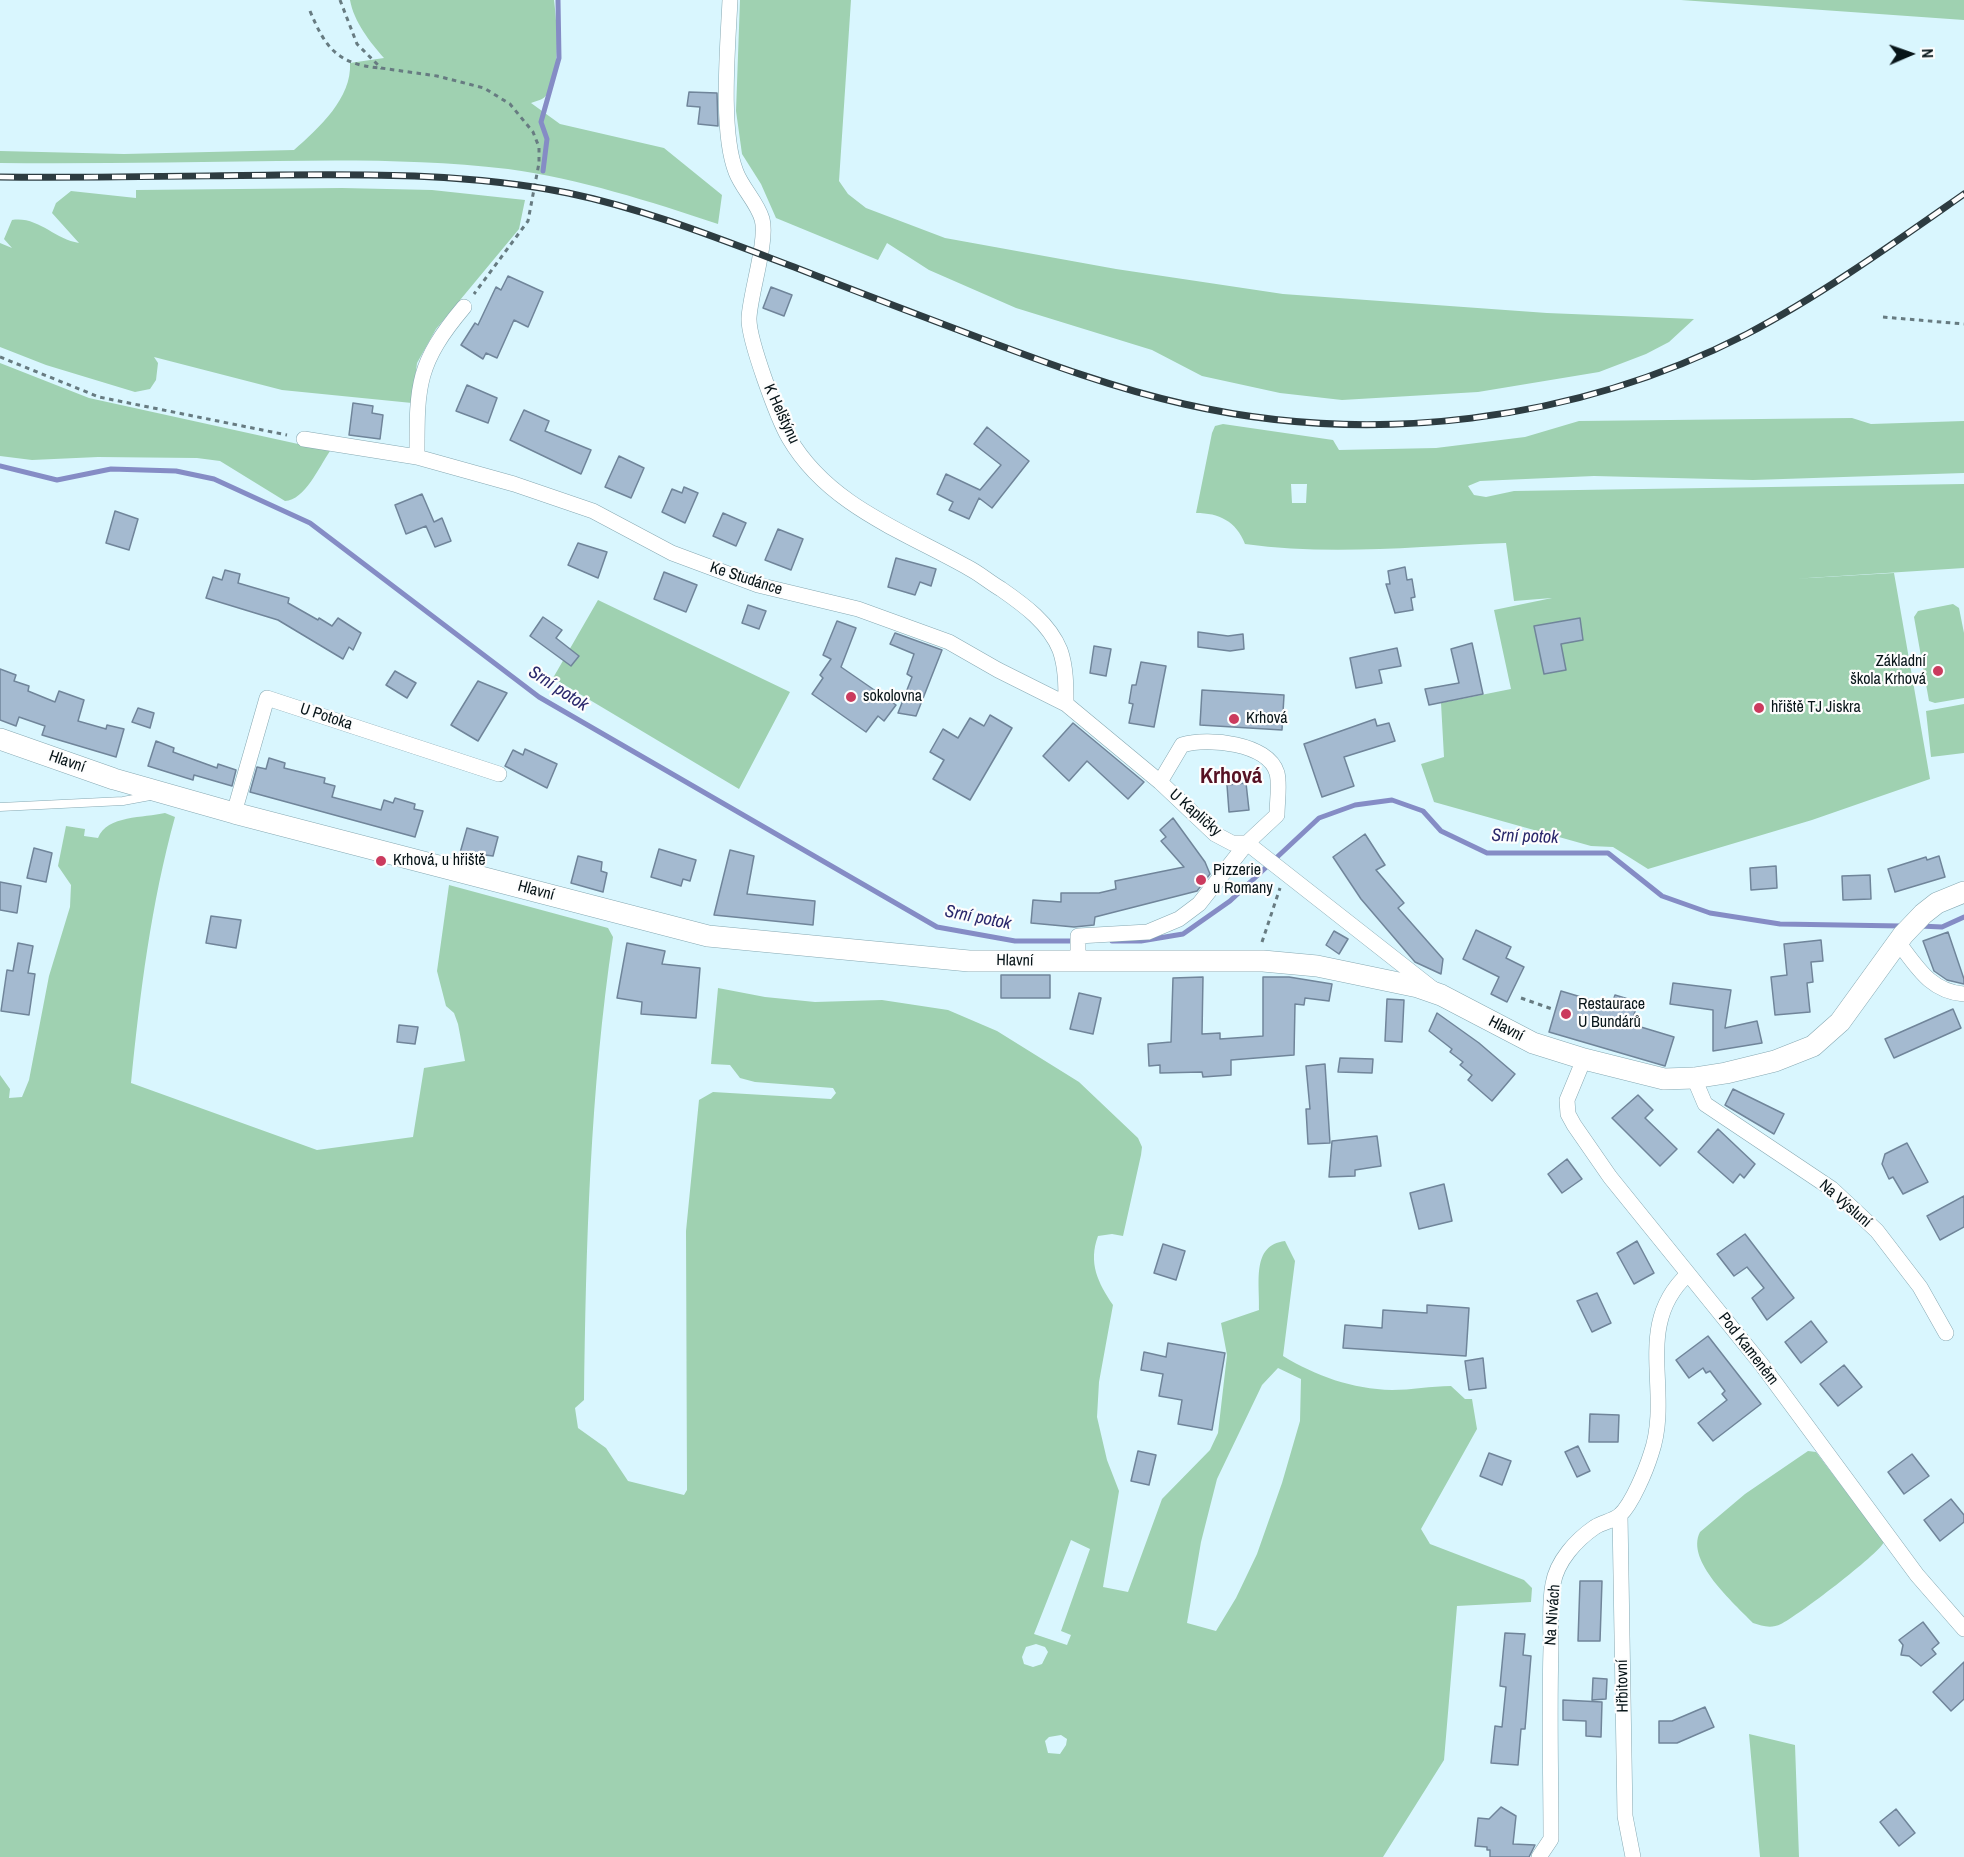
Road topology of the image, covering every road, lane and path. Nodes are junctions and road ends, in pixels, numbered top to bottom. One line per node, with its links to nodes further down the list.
1 (340, 0): 4 (path)
2 (730, 0): 11 (street, K Helštýnu)
3 (310, 11): 4 (path)
4 (381, 68): 5 (path)
5 (464, 307): 10 (street)
6 (1883, 317): 7 (path)
7 (1964, 324)
8 (0, 357): 9 (path)
9 (304, 439): 10 (street, Ke Studánce)
10 (417, 457): 11 (street, Ke Studánce)
11 (1066, 704): 14 (street, Ke Studánce)
12 (0, 739): 15 (street, Hlavní)
13 (499, 774): 17 (street, U Potoka)
14 (1160, 782): 18 (street, U Kapličky); 18 (street, U Kapličky)
15 (170, 793): 16 (lane); 17 (street, Hlavní)
16 (0, 807)
17 (234, 813): 22 (street, Hlavní)
18 (1247, 843): 19 (street, U Kapličky); 22 (street, U Kapličky)
19 (1281, 874): 23 (path); 25 (street, U Kapličky)
20 (1964, 892): 21 (street, Hlavní)
21 (1900, 939): 24 (street); 29 (street, Hlavní)
22 (1078, 949): 25 (street, Hlavní)
23 (1260, 950)
24 (1964, 994)
25 (1442, 995): 28 (street, Hlavní)
26 (1521, 998): 27 (path)
27 (1555, 1010)
28 (1584, 1059): 29 (street, Hlavní); 30 (street, Pod Kameněm)
29 (1694, 1078): 31 (street, Na Výsluní)
30 (1688, 1274): 32 (street); 33 (street, Pod Kameněm)
31 (1946, 1333)
32 (1620, 1515): 34 (street, Na Nivách); 35 (street, Hřbitovní)
33 (1964, 1629)
34 (1539, 1857)
35 (1633, 1857)

